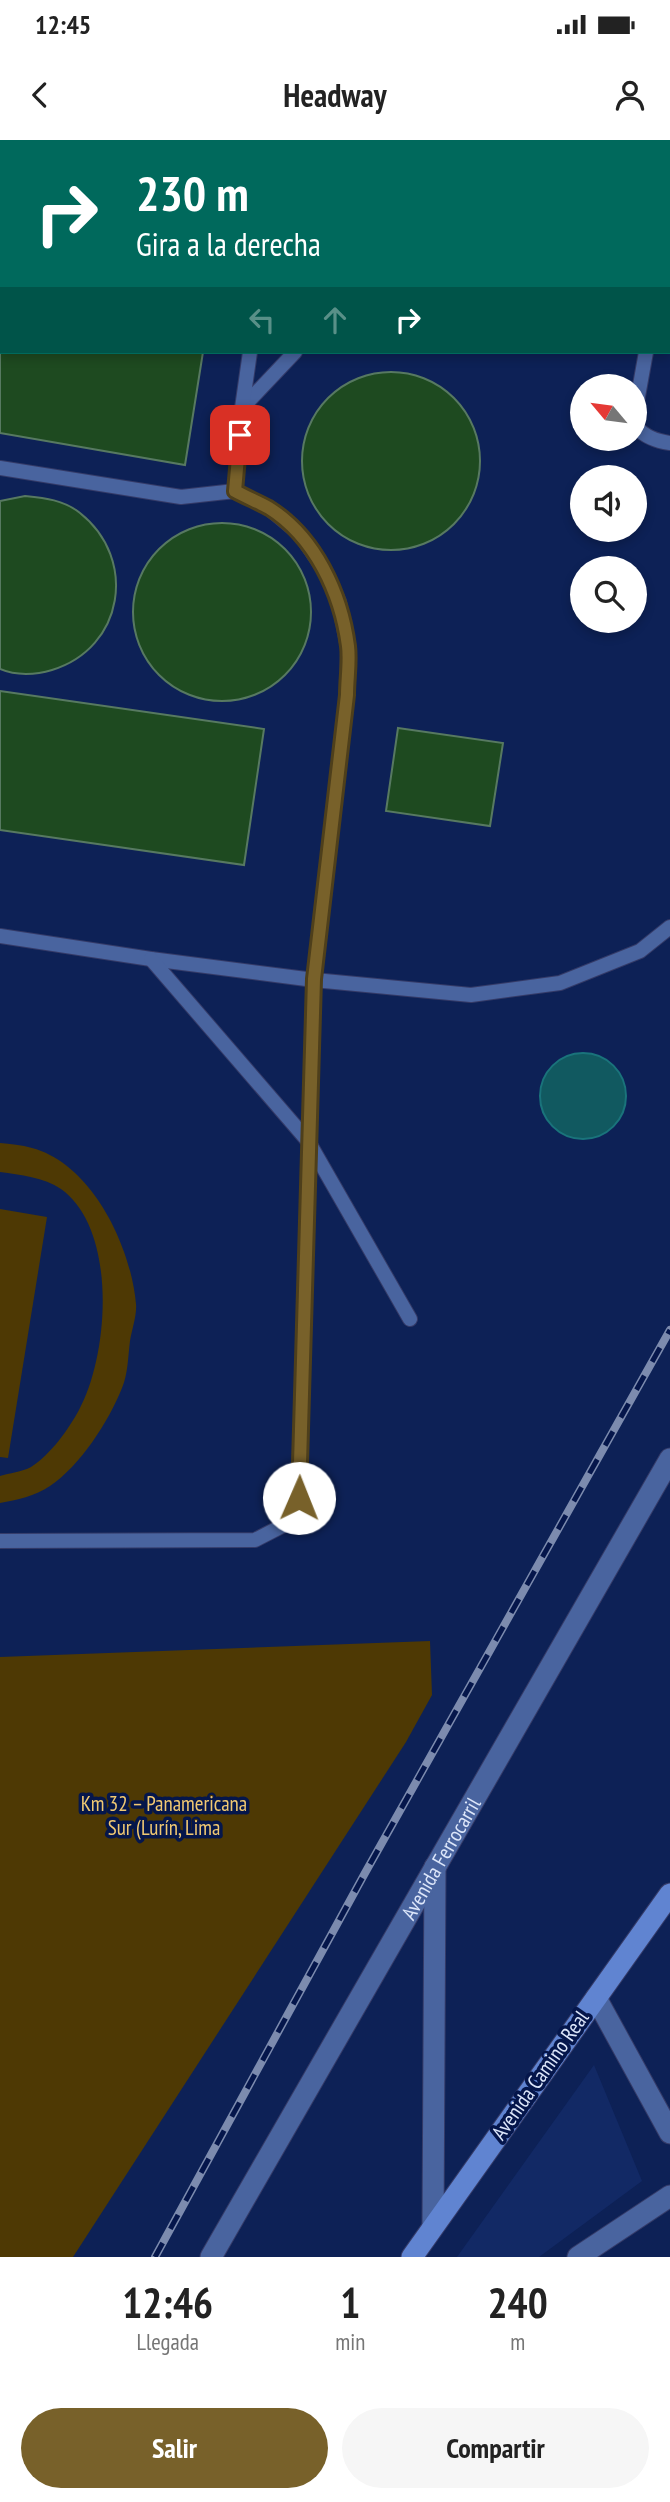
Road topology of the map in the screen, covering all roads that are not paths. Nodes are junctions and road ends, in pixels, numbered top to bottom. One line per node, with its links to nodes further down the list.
1 (250, 354): 5 (lane)
2 (293, 354): 5 (lane)
3 (646, 354): 4 (lane)
4 (642, 374)
5 (242, 408): 9 (lane)
6 (648, 436): 7 (lane)
7 (670, 443)
8 (0, 467): 9 (lane)
9 (235, 491): 13 (lane)
10 (670, 927): 13 (lane)
11 (0, 936): 12 (lane)
12 (151, 959): 13 (lane); 14 (lane)
13 (314, 979): 14 (lane)
14 (308, 1142): 15 (lane); 17 (lane)
15 (410, 1319)
16 (670, 1459): 18 (street, Avenida Ferrocarril)
17 (0, 1541)
18 (435, 1867): 23 (street); 24 (street, Avenida Ferrocarril)
19 (670, 1894): 20 (main road, Avenida Camino Real)
20 (596, 1998): 21 (street); 23 (main road, Avenida Camino Real)
21 (670, 2133)
22 (670, 2196): 26 (street)
23 (433, 2226): 25 (main road, Avenida Camino Real)
24 (211, 2257)
25 (412, 2257)
26 (578, 2257)

